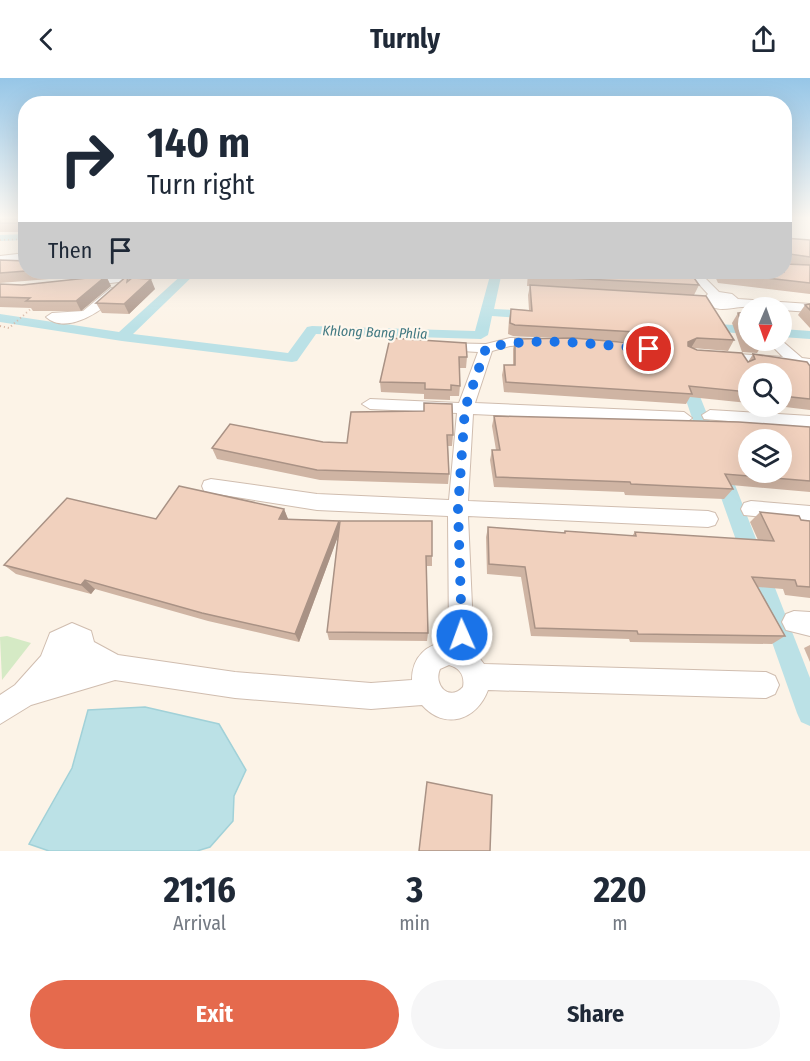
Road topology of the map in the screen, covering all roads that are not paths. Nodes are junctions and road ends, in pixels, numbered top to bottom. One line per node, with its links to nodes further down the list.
1 (18, 257): 2 (street)
2 (0, 259)
3 (18, 262): 4 (street)
4 (0, 264)
5 (104, 279): 8 (street)
6 (128, 279): 12 (street)
7 (697, 279): 9 (street)
8 (75, 284)
9 (733, 305): 10 (street); 11 (street)
10 (810, 308)
11 (738, 312)
12 (52, 317)
13 (557, 343): 15 (street)
14 (430, 345): 15 (street)
15 (486, 348): 21 (street)
16 (788, 351): 18 (street)
17 (703, 355): 18 (street)
18 (804, 362): 19 (street)
19 (810, 373)
20 (370, 404): 21 (street)
21 (465, 408): 23 (street); 26 (street)
22 (710, 415): 24 (street)
23 (684, 418)
24 (810, 422)
25 (211, 486): 26 (street)
26 (458, 509): 29 (street); 30 (street)
27 (751, 509): 28 (street)
28 (810, 514)
29 (708, 519)
30 (469, 666): 32 (street); 33 (street); 33 (street)
31 (116, 667): 33 (street); 34 (street); 34 (street)
32 (766, 685)
33 (428, 692)
34 (24, 694): 35 (street)
35 (0, 711)

